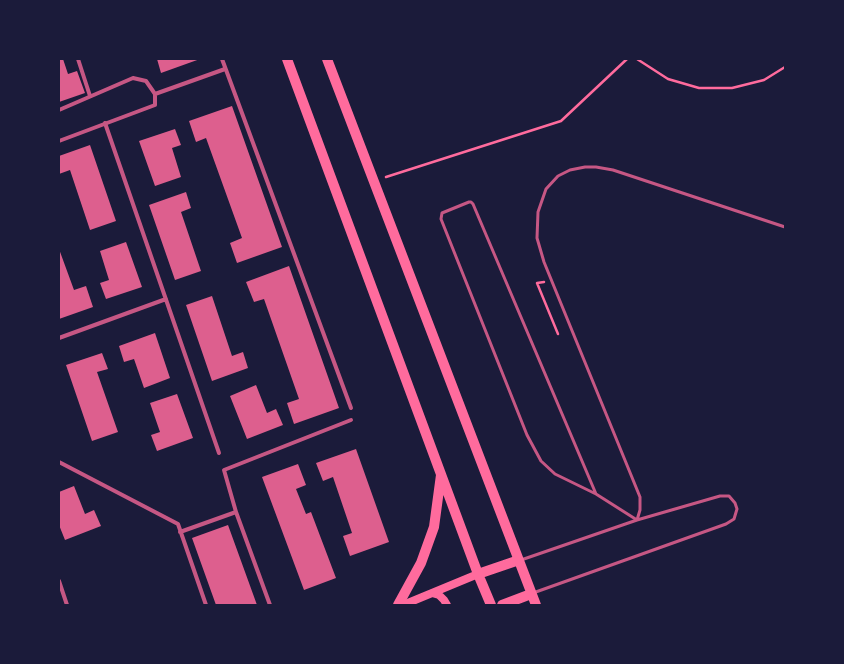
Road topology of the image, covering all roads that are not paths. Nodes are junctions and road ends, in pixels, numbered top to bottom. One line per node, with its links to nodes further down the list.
1 (78, 59): 7 (street)
2 (222, 59): 5 (street)
3 (288, 59): 18 (main road)
4 (327, 59): 23 (main road)
5 (225, 69): 6 (street); 14 (street)
6 (155, 94): 7 (street); 9 (street)
7 (90, 96): 8 (street)
8 (59, 110)
9 (105, 123): 10 (street); 12 (street)
10 (59, 141)
11 (785, 227): 21 (lane)
12 (166, 299): 13 (street); 16 (street)
13 (59, 338)
14 (351, 408)
15 (351, 420): 20 (street)
16 (219, 453)
17 (59, 462): 22 (street)
18 (441, 473): 24 (main road); 31 (main road)
19 (596, 494): 19 (lane); 21 (lane)
20 (236, 512): 22 (street); 30 (street)
21 (637, 520): 23 (lane); 27 (lane)
22 (180, 532): 29 (street)
23 (519, 560): 24 (main road); 27 (main road)
24 (478, 574): 26 (main road); 34 (main road)
25 (59, 581): 28 (street)
26 (432, 593): 32 (main road); 33 (main road)
27 (531, 594): 35 (main road); 36 (main road)
28 (67, 605)
29 (206, 605)
30 (270, 605)
31 (398, 605)
32 (403, 605)
33 (447, 605)
34 (491, 605)
35 (502, 605)
36 (536, 605)

